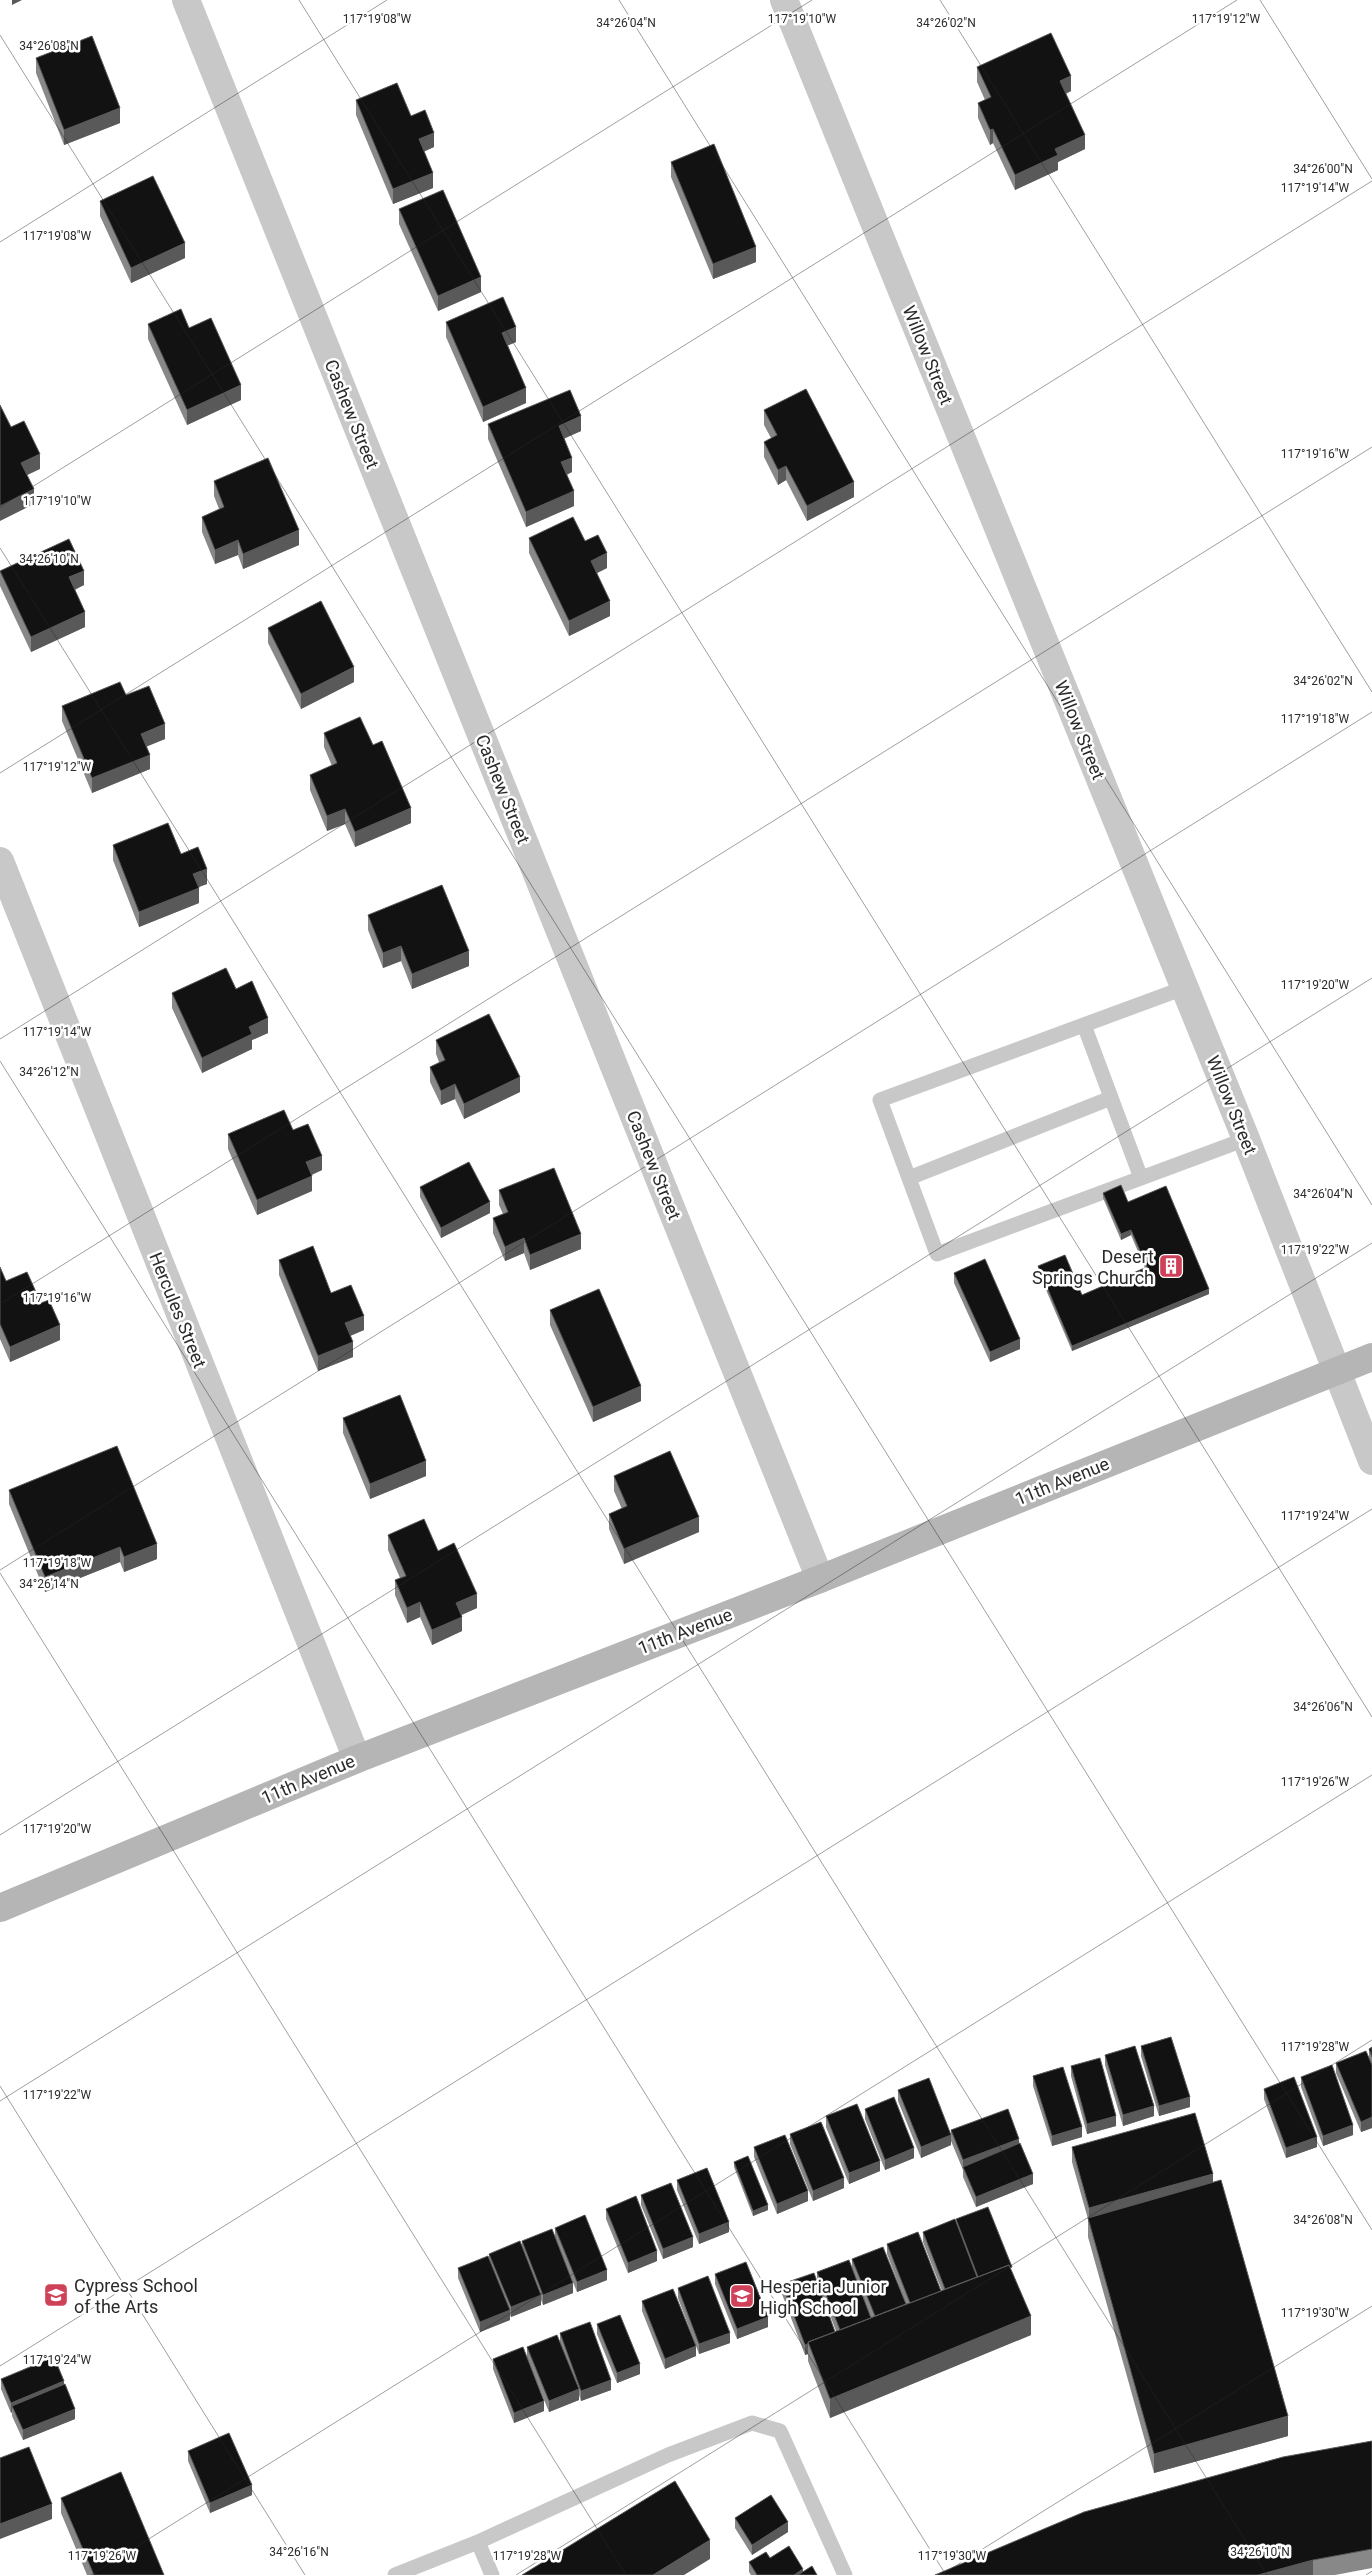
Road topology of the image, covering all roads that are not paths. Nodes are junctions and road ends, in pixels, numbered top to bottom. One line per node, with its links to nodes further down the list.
1 (186, 0): 13 (street, Cashew Street)
2 (784, 0): 4 (street, Willow Street)
3 (0, 861): 14 (street, Hercules Street)
4 (1184, 988): 5 (lane); 7 (street, Willow Street)
5 (1084, 1025): 6 (lane); 8 (lane)
6 (1111, 1098): 8 (lane); 9 (lane)
7 (1246, 1140): 9 (lane); 11 (street, Willow Street)
8 (909, 1178): 9 (lane)
9 (1141, 1178)
10 (1372, 1357): 11 (main road, 11th Avenue)
11 (1336, 1370): 12 (street, Willow Street); 13 (main road, 11th Avenue)
12 (1372, 1462)
13 (820, 1579): 14 (main road, 11th Avenue)
14 (357, 1759): 15 (main road, 11th Avenue)
15 (0, 1908)
16 (478, 2542): 17 (lane); 18 (lane); 19 (lane)
17 (395, 2575)
18 (492, 2575)
19 (845, 2575)

